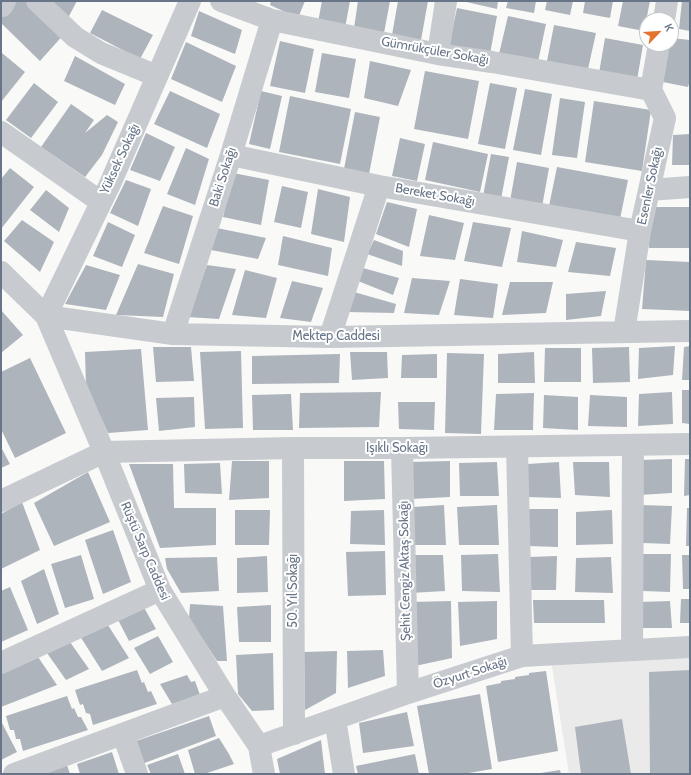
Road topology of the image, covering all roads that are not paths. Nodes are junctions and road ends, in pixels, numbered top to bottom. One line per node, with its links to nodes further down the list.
1 (37, 1): 10 (street)
2 (190, 1): 10 (street, Yüksek Sokağı)
3 (221, 1): 7 (street, Gümrükçüler Sokağı)
4 (446, 1): 9 (street)
5 (667, 1): 6 (street)
6 (665, 12)
7 (272, 20): 9 (street, Gümrükçüler Sokağı); 13 (street, Baki Sokağı)
8 (658, 52): 11 (street)
9 (438, 54): 11 (street, Gümrükçüler Sokağı)
10 (158, 76): 17 (street, Yüksek Sokağı)
11 (651, 90): 16 (street, Esenler Sokağı)
12 (1, 132): 17 (street)
13 (230, 155): 14 (street, Bereket Sokağı); 23 (street, Baki Sokağı)
14 (379, 186): 18 (street, Bereket Sokağı); 24 (street)
15 (690, 187): 16 (street)
16 (649, 190): 18 (street, Esenler Sokağı)
17 (101, 202): 20 (street, Yüksek Sokağı)
18 (640, 231): 22 (street, Esenler Sokağı)
19 (1, 272): 20 (street)
20 (46, 316): 23 (street, Mektep Caddesi); 30 (street, Rüştü Sarp Caddesi)
21 (690, 331): 22 (street, Mektep Caddesi)
22 (624, 332): 24 (street, Mektep Caddesi)
23 (174, 334): 24 (street, Mektep Caddesi)
24 (330, 337)
25 (690, 444): 26 (street, Işıklı Sokağı)
26 (632, 445): 27 (street, Işıklı Sokağı); 34 (street)
27 (517, 447): 29 (street, Işıklı Sokağı); 35 (street)
28 (293, 448): 29 (street, Işıklı Sokağı); 30 (street, Işıklı Sokağı); 41 (street, 50. Yıl Sokağı)
29 (402, 448): 37 (street, Şehit Cengiz Aktaş Sokağı)
30 (104, 452): 31 (street); 32 (street, Rüştü Sarp Caddesi)
31 (1, 501)
32 (160, 590): 36 (street); 38 (street, Rüştü Sarp Caddesi)
33 (690, 647): 34 (street, Özyurt Sokağı)
34 (632, 650): 35 (street, Özyurt Sokağı)
35 (522, 656): 37 (street, Özyurt Sokağı)
36 (1, 663)
37 (408, 693): 39 (street, Özyurt Sokağı)
38 (225, 696): 40 (street); 42 (street, Rüştü Sarp Caddesi)
39 (335, 719): 41 (street, Özyurt Sokağı); 46 (street)
40 (123, 734): 43 (street); 44 (street)
41 (294, 734): 42 (street, Özyurt Sokağı)
42 (259, 746): 45 (street, Rüştü Sarp Caddesi)
43 (18, 773)
44 (137, 774)
45 (264, 774)
46 (344, 774)

